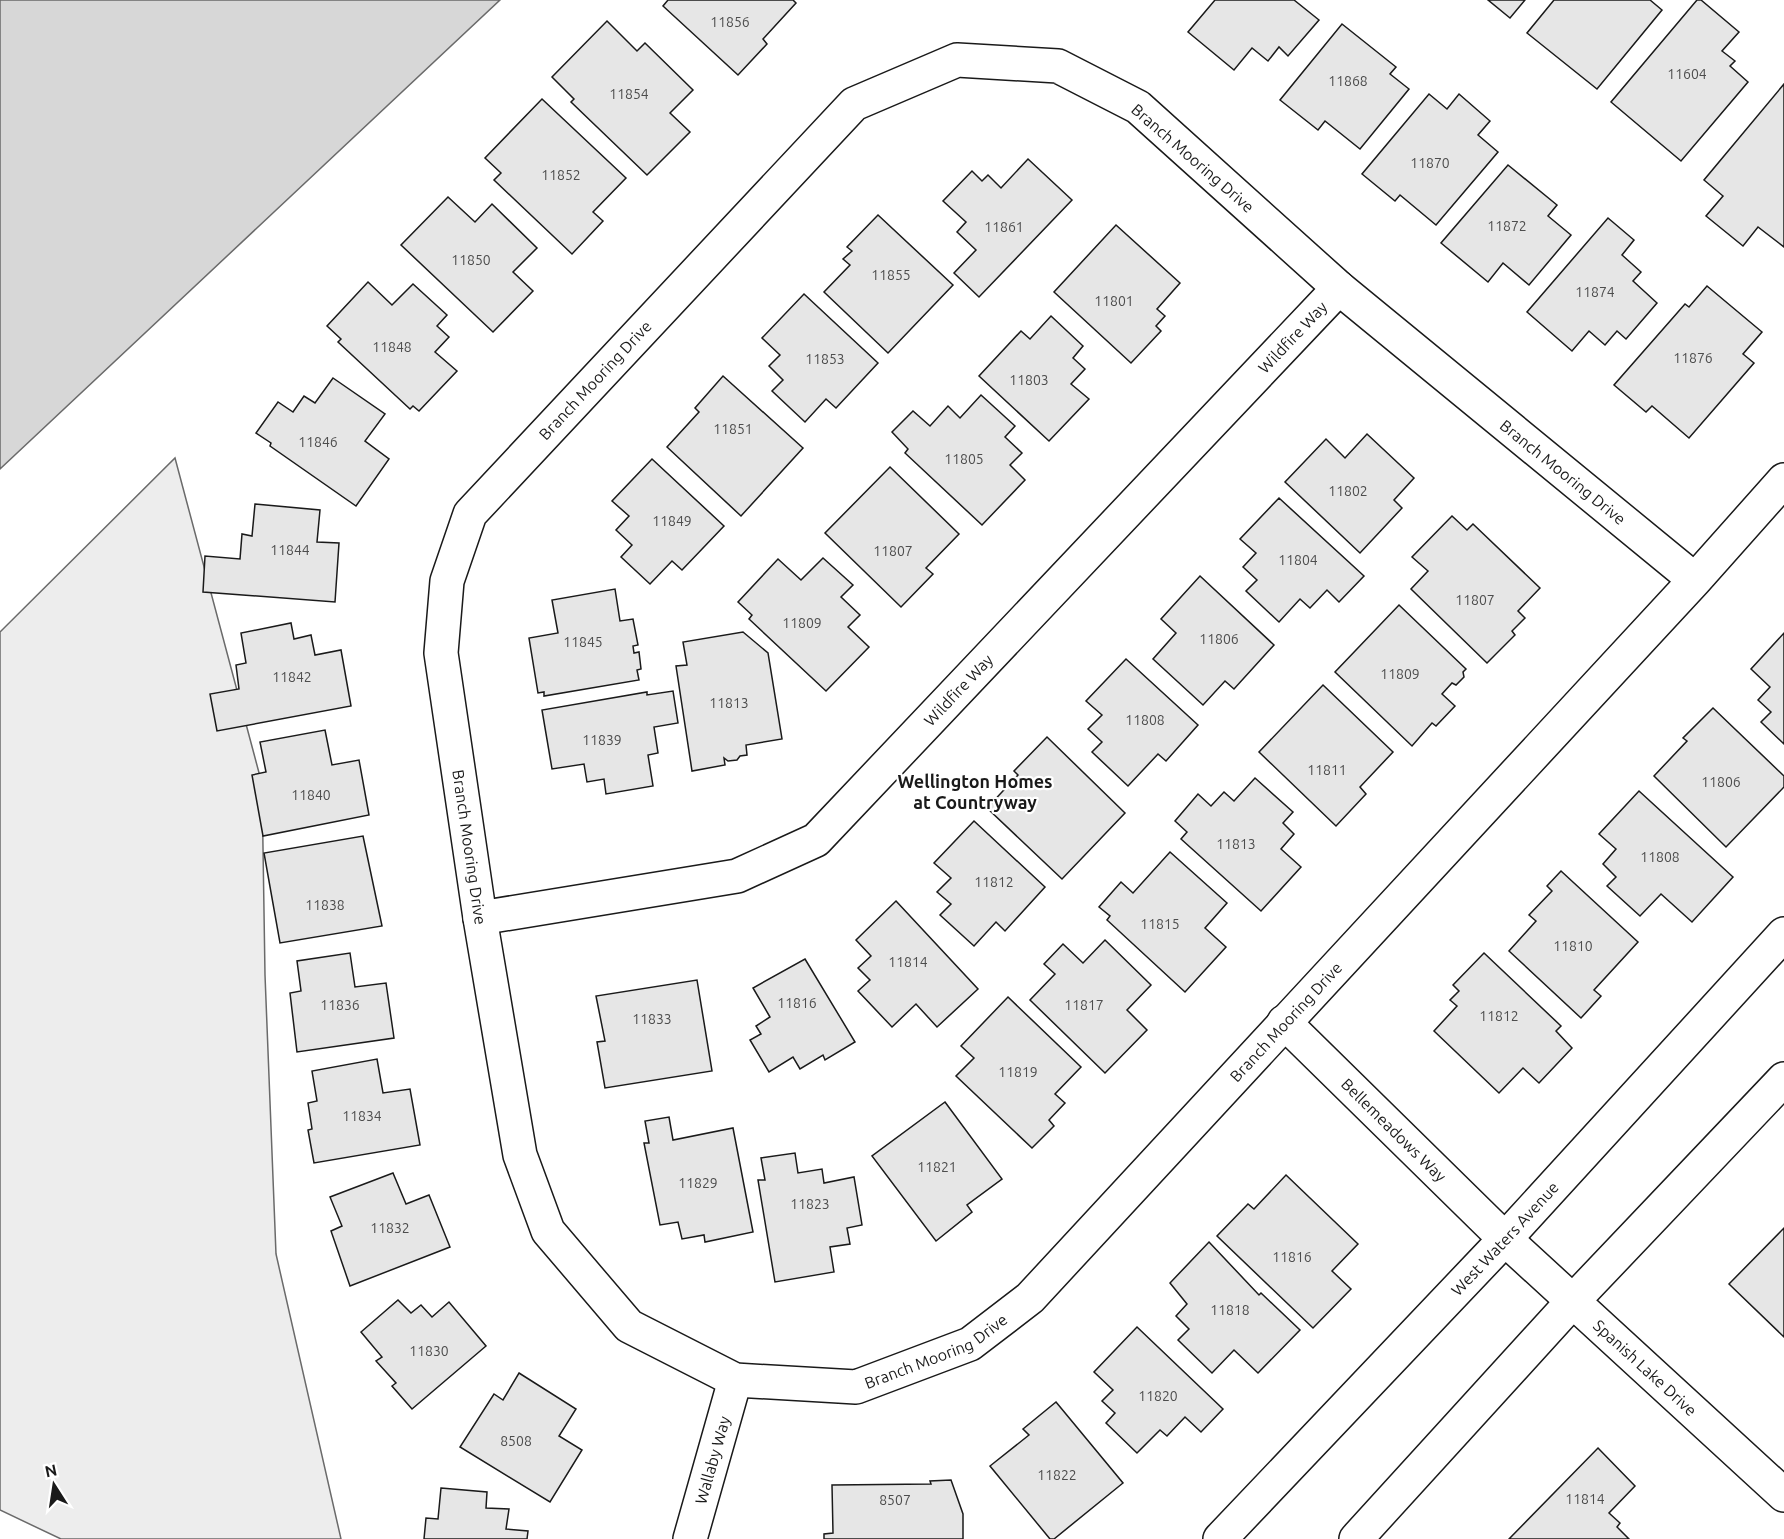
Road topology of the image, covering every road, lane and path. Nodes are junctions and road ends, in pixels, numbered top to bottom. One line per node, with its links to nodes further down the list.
1 (1339, 288): 3 (street, Branch Mooring Drive); 4 (street, Wildfire Way); 4 (street, Branch Mooring Drive)
2 (1784, 480): 3 (street, Branch Mooring Drive)
3 (1695, 580): 6 (street, Branch Mooring Drive)
4 (480, 918): 10 (street, Branch Mooring Drive)
5 (1784, 934): 8 (street, West Waters Avenue)
6 (1284, 1022): 8 (street, Bellemeadows Way); 10 (street, Branch Mooring Drive)
7 (1784, 1079): 9 (street)
8 (1505, 1239): 9 (street, Spanish Lake Drive); 13 (street, West Waters Avenue)
9 (1572, 1302): 11 (street, Spanish Lake Drive); 14 (street)
10 (735, 1380): 12 (street, Wallaby Way)
11 (1784, 1495)
12 (690, 1539)
13 (1220, 1539)
14 (1356, 1539)

